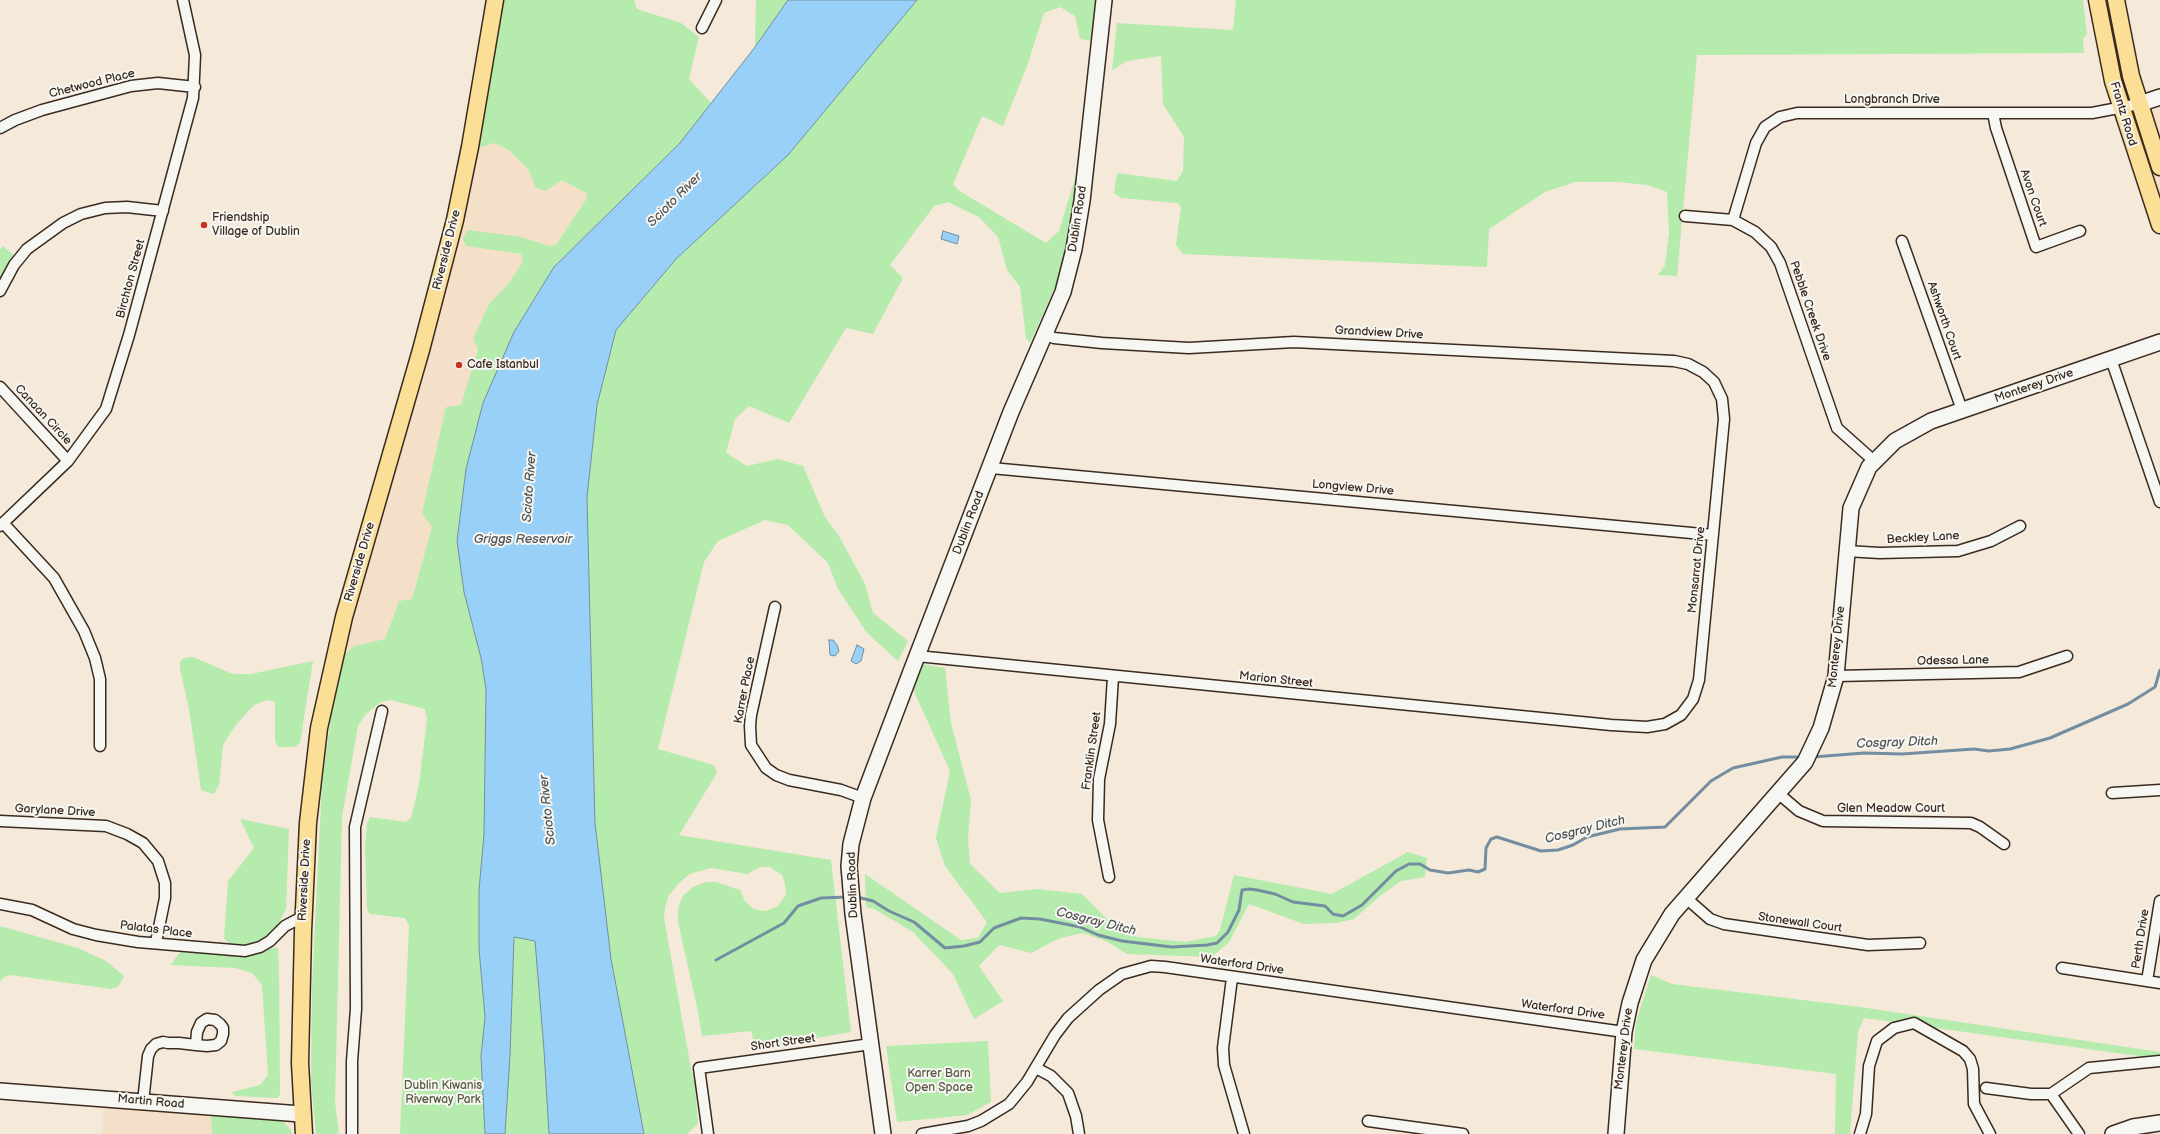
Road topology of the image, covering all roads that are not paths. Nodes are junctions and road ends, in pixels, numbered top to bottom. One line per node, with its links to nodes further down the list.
1 (183, 0): 9 (street, Birchton Street)
2 (495, 0): 56 (main road, Riverside Drive)
3 (716, 0): 8 (street)
4 (1104, 0): 24 (street, Dublin Road)
5 (2097, 0): 7 (main road, Frantz Road)
6 (2116, 0): 11 (main road, Frantz Road)
7 (2101, 21): 11 (main road); 12 (main road, Frantz Road)
8 (702, 28)
9 (195, 87): 14 (street, Chetwood Place); 17 (street, Birchton Street)
10 (2160, 97): 11 (street)
11 (2139, 104): 12 (street, Longbranch Drive); 15 (main road, Frantz Road)
12 (2121, 109): 13 (street, Longbranch Drive); 16 (main road); 20 (main road, Frantz Road)
13 (1993, 113): 19 (street, Longbranch Drive); 21 (street, Avon Court)
14 (0, 128)
15 (2160, 167)
16 (2160, 172)
17 (163, 212): 23 (street); 30 (street, Birchton Street)
18 (1684, 216): 19 (street, Pebble Creek Drive)
19 (1733, 220): 31 (street, Pebble Creek Drive)
20 (2160, 225)
21 (2080, 231)
22 (1902, 241): 29 (street, Ashworth Court)
23 (0, 291)
24 (1046, 335): 27 (street, Grandview Drive); 32 (street, Dublin Road)
25 (2160, 342): 26 (street, Monterey Drive)
26 (2111, 359): 29 (street, Monterey Drive); 33 (street)
27 (1708, 376): 36 (street, Monsarrat Drive)
28 (0, 387): 30 (street, Canaan Circle)
29 (1962, 410): 31 (street, Monterey Drive)
30 (68, 460): 34 (street, Birchton Street)
31 (1874, 461): 37 (street, Monterey Drive)
32 (991, 468): 36 (street, Longview Drive); 39 (street, Dublin Road)
33 (2160, 502)
34 (1, 525): 45 (street)
35 (2020, 526): 37 (street, Beckley Lane)
36 (1713, 535): 44 (street, Monsarrat Drive)
37 (1846, 551): 41 (street, Monterey Drive)
38 (775, 607): 49 (street, Karrer Place)
39 (917, 656): 42 (street, Marion Street); 49 (street, Dublin Road)
40 (2067, 656): 41 (street, Odessa Lane)
41 (1836, 676): 48 (street, Monterey Drive)
42 (1113, 677): 44 (street, Marion Street); 52 (street, Franklin Street)
43 (382, 711): 76 (street)
44 (1633, 726)
45 (100, 746)
46 (2160, 790): 47 (street)
47 (2112, 793)
48 (1779, 794): 51 (street, Glen Meadow Court); 53 (street, Monterey Drive)
49 (863, 798): 64 (street, Dublin Road)
50 (0, 821): 57 (street, Garylane Drive)
51 (2004, 844)
52 (1109, 877)
53 (1686, 898): 58 (street, Stonewall Court); 63 (street, Monterey Drive)
54 (2160, 901): 61 (street, Perth Drive)
55 (0, 904): 57 (street, Palatas Place)
56 (304, 916): 57 (street, Palatas Place); 72 (main road, Riverside Drive)
57 (156, 942)
58 (1920, 943)
59 (2062, 968): 61 (street)
60 (1232, 978): 63 (street, Waterford Drive); 67 (street, Waterford Drive); 81 (street)
61 (2147, 981): 62 (street)
62 (2160, 983)
63 (1624, 1032): 83 (street, Monterey Drive)
64 (871, 1044): 77 (street, Short Street); 78 (street, Dublin Road)
65 (196, 1045): 71 (street)
66 (2160, 1061): 70 (street)
67 (1036, 1068): 79 (street, Waterford Drive); 80 (street)
68 (1986, 1088): 70 (street)
69 (0, 1091): 71 (street, Martin Road)
70 (2051, 1094): 86 (street)
71 (143, 1102): 72 (street, Martin Road)
72 (302, 1114): 75 (main road, Riverside Drive)
73 (1368, 1121): 82 (street)
74 (2160, 1123): 87 (street)
75 (304, 1134)
76 (352, 1134)
77 (708, 1134)
78 (884, 1134)
79 (922, 1134)
80 (1079, 1134)
81 (1244, 1134)
82 (1463, 1134)
83 (1616, 1134)
84 (1860, 1134): 85 (street)
85 (1990, 1134)
86 (2079, 1134)
87 (2113, 1134)

